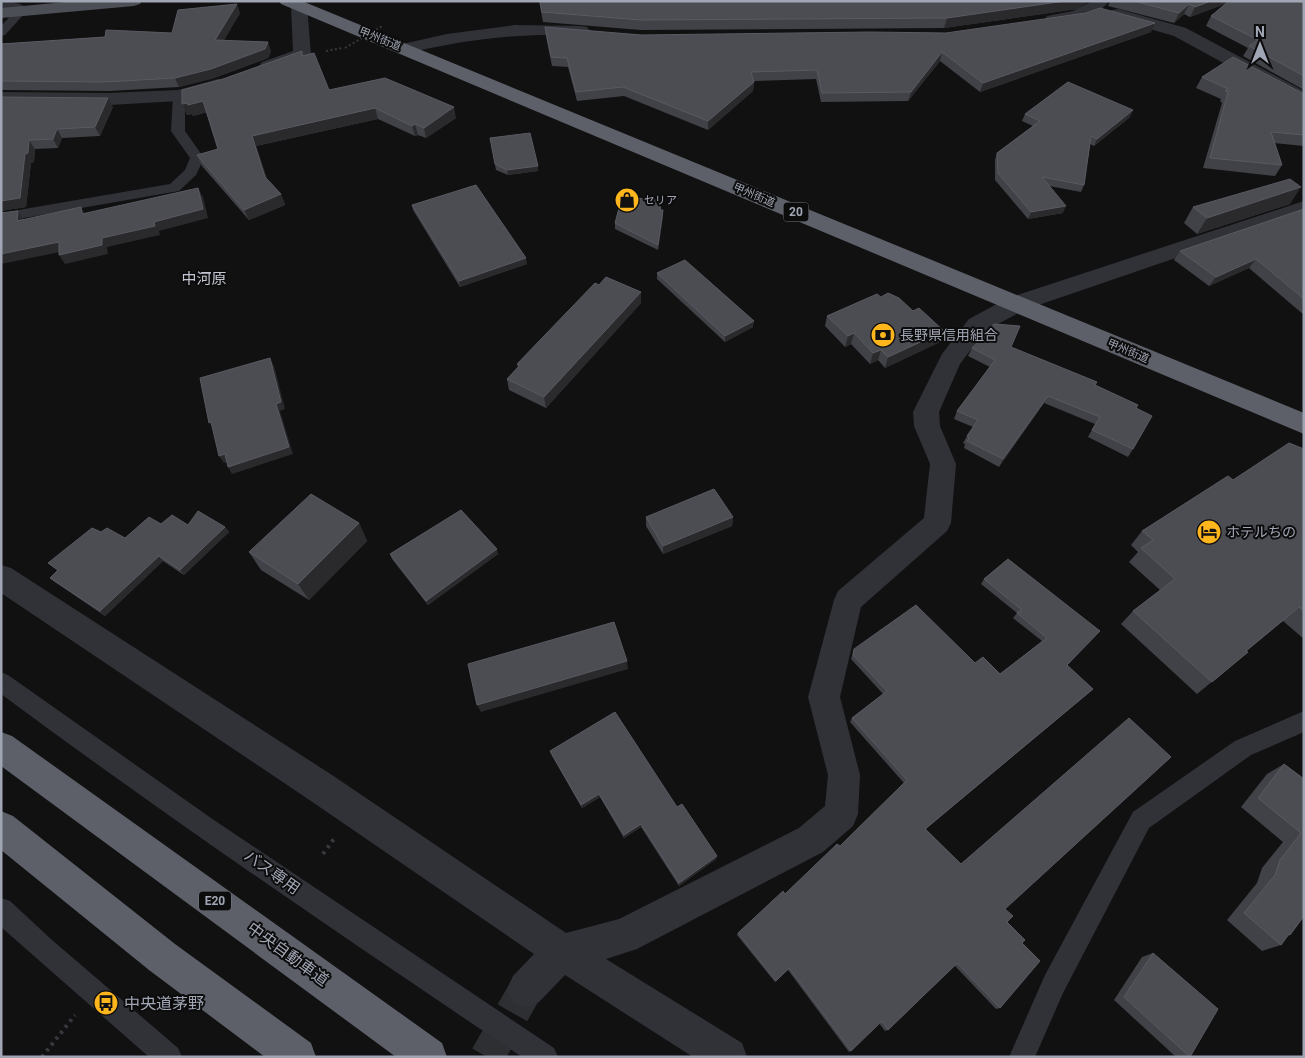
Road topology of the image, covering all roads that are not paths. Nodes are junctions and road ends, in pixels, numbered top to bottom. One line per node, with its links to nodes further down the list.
1 (134, 1): 5 (main road)
2 (293, 3): 10 (highway, 甲州街道 / 20); 11 (street)
3 (1, 4): 5 (street)
4 (1098, 5): 7 (street); 15 (street)
5 (21, 11): 6 (main road); 9 (lane)
6 (1, 13)
7 (1038, 22)
8 (593, 32): 10 (street)
9 (1, 33)
10 (404, 49): 18 (highway, 甲州街道 / 20)
11 (249, 74)
12 (230, 80): 13 (street)
13 (179, 94): 14 (street); 17 (lane)
14 (1, 98)
15 (1304, 99)
16 (1304, 207): 18 (street)
17 (1, 218)
18 (1016, 304): 19 (highway, 甲州街道 / 20); 26 (street)
19 (1304, 424)
20 (1, 578): 26 (street)
21 (1, 682): 31 (lane, バス専用)
22 (1304, 721): 33 (lane)
23 (1, 747): 30 (highway, 中央自動車道 / E20)
24 (1, 828): 29 (highway)
25 (1, 910): 28 (lane)
26 (562, 952): 27 (street); 32 (street)
27 (526, 989)
28 (169, 1057)
29 (297, 1057)
30 (428, 1057)
31 (545, 1057)
32 (728, 1057)
33 (1022, 1057)

